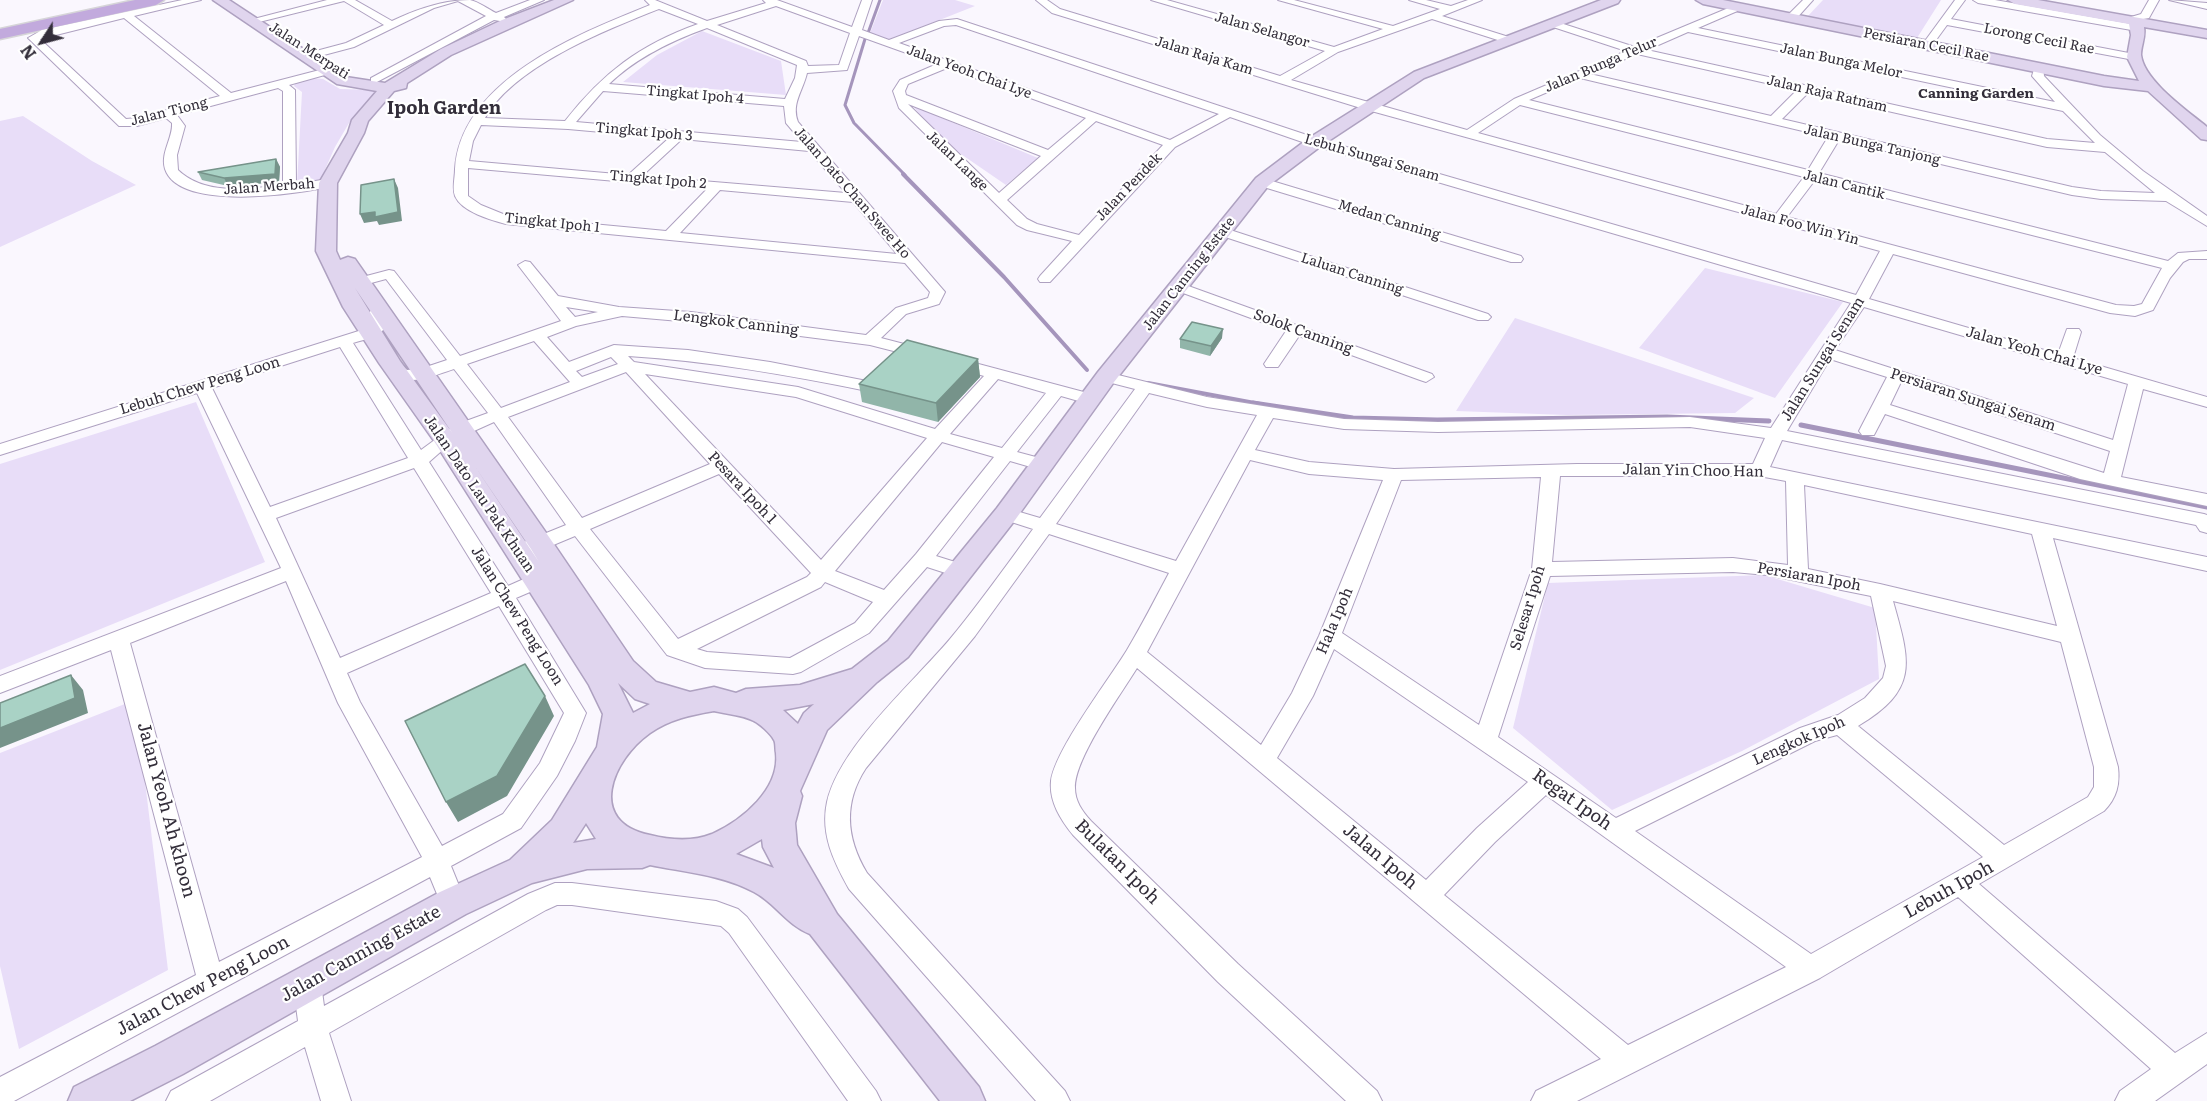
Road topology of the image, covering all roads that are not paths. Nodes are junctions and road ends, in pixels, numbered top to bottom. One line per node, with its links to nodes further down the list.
1 (156, 0): 46 (main road)
2 (196, 0): 30 (street)
3 (220, 0): 40 (main road, Jalan Merpati)
4 (231, 0): 40 (main road, Jalan Merpati)
5 (340, 0): 40 (street)
6 (348, 0): 41 (street)
7 (453, 0): 41 (street)
8 (462, 0): 35 (street)
9 (539, 0): 35 (street)
10 (566, 0): 35 (main road, Jalan Dato Lau Pak Khuan)
11 (645, 0): 28 (street)
12 (867, 0): 45 (street)
13 (1041, 0): 62 (street, Jalan Raja Kam)
14 (1156, 0): 52 (street, Jalan Selangor)
15 (1283, 0): 43 (street)
16 (1414, 0): 32 (street)
17 (1477, 0): 32 (street)
18 (1613, 0): 37 (main road, Jalan Canning Estate)
19 (1703, 0): 31 (main road, Persiaran Cecil Rae)
20 (1808, 0): 34 (street)
21 (1960, 0): 36 (street)
22 (1978, 0): 39 (street, Lorong Cecil Rae)
23 (2015, 0): 39 (main road)
24 (2027, 0): 39 (main road)
25 (2154, 0): 39 (street)
26 (2175, 0): 29 (street)
27 (772, 1): 38 (street); 45 (street, Jalan Yeoh Chai Lye)
28 (660, 5): 38 (street); 78 (street, Tingkat Ipoh 1)
29 (2207, 6)
30 (129, 7): 42 (main road); 68 (street); 74 (street, Jalan Tiong)
31 (1738, 7): 34 (main road, Persiaran Cecil Rae); 44 (street, Jalan Bunga Telur)
32 (1451, 9): 33 (street)
33 (1432, 16): 43 (street); 48 (street)
34 (1791, 18): 50 (main road, Persiaran Cecil Rae)
35 (499, 19): 51 (main road, Jalan Dato Lau Pak Khuan); 64 (street)
36 (1944, 21): 50 (street); 55 (street, Lorong Cecil Rae)
37 (1551, 23): 48 (main road, Jalan Canning Estate); 53 (street, Jalan Raja Ratnam)
38 (710, 24): 59 (street); 65 (street)
39 (2143, 24): 47 (main road); 55 (main road)
40 (263, 25): 54 (main road, Jalan Merpati)
41 (391, 25): 54 (street)
42 (0, 28)
43 (1393, 29): 52 (street)
44 (1688, 29): 53 (street, Jalan Bunga Telur); 73 (street, Jalan Bunga Melor)
45 (857, 32): 49 (street, Jalan Yeoh Chai Lye); 59 (street)
46 (0, 33)
47 (2207, 33)
48 (1508, 40): 72 (main road, Jalan Canning Estate)
49 (889, 43): 57 (street, Jalan Yeoh Chai Lye); 75 (street, Lebuh Sungai Senam)
50 (1927, 45): 58 (main road, Persiaran Cecil Rae)
51 (461, 46): 56 (main road, Jalan Dato Lau Pak Khuan); 64 (main road, Jalan Dato Lau Pak Khuan)
52 (1334, 50): 62 (street)
53 (1634, 50): 61 (street, Jalan Bunga Telur); 67 (street, Jalan Raja Ratnam)
54 (309, 56): 60 (main road, Jalan Merpati)
55 (2134, 57): 66 (main road)
56 (448, 58): 64 (main road); 77 (main road, Jalan Dato Lau Pak Khuan)
57 (946, 64): 69 (street); 76 (street, Jalan Yeoh Chai Lye)
58 (2039, 68): 66 (main road, Persiaran Cecil Rae); 73 (street)
59 (803, 70): 71 (street)
60 (337, 74): 63 (street, Jalan Tiong); 64 (main road, Jalan Dato Lau Pak Khuan)
61 (1580, 75): 70 (street, Jalan Bunga Telur); 79 (street, Jalan Bunga Tanjong)
62 (1282, 80): 72 (street, Jalan Raja Kam)
63 (279, 83): 68 (street, Jalan Tiong); 97 (street)
64 (388, 85): 77 (main road); 81 (main road, Jalan Dato Lau Pak Khuan)
65 (600, 87): 71 (street, Tingkat Ipoh 4); 80 (street)
66 (2150, 87): 84 (main road)
67 (1805, 89): 79 (street); 89 (street, Jalan Raja Ratnam)
68 (228, 97): 74 (street, Jalan Tiong)
69 (900, 97): 90 (street); 100 (street, Jalan Lange)
70 (1518, 101): 82 (street, Jalan Bunga Telur); 92 (street, Jalan Cantik)
71 (789, 103): 88 (street, Jalan Dato Chan Swee Ho)
72 (1368, 107): 82 (street, Jalan Foo Win Yin); 86 (main road, Jalan Canning Estate)
73 (2065, 108): 89 (street)
74 (168, 114): 97 (street, Jalan Merbah)
75 (1227, 114): 86 (street, Lebuh Sungai Senam); 87 (street, Jalan Pendek)
76 (1094, 117): 87 (street, Jalan Yeoh Chai Lye); 90 (street)
77 (373, 119): 81 (main road, Jalan Dato Lau Pak Khuan)
78 (477, 121): 80 (street, Tingkat Ipoh 3); 91 (street, Tingkat Ipoh 1)
79 (1773, 121): 85 (street, Jalan Bunga Tanjong)
80 (568, 126): 83 (street, Tingkat Ipoh 3)
81 (356, 133): 95 (main road, Jalan Dato Lau Pak Khuan)
82 (1469, 134): 101 (street, Jalan Foo Win Yin)
83 (679, 135): 88 (street, Tingkat Ipoh 3); 93 (street)
84 (2207, 135)
85 (1835, 136): 92 (street); 98 (street, Jalan Bunga Tanjong)
86 (1315, 142): 94 (main road, Jalan Canning Estate); 117 (street, Lebuh Sungai Senam)
87 (1171, 144): 105 (street, Jalan Pendek)
88 (811, 147): 99 (street, Jalan Dato Chan Swee Ho)
89 (2106, 148): 98 (street)
90 (1049, 154): 100 (street)
91 (461, 164): 93 (street, Tingkat Ipoh 2); 104 (street, Tingkat Ipoh 1)
92 (1811, 176): 101 (street); 112 (street, Jalan Cantik)
93 (632, 178): 96 (street, Tingkat Ipoh 2)
94 (1262, 182): 103 (main road, Jalan Canning Estate); 110 (street, Medan Canning)
95 (328, 183): 97 (street, Jalan Merbah); 106 (main road, Jalan Dato Lau Pak Khuan)
96 (718, 185): 99 (street, Tingkat Ipoh 2); 104 (street)
97 (291, 188)
98 (2166, 197): 102 (street)
99 (855, 198): 109 (street, Jalan Dato Chan Swee Ho)
100 (999, 201): 105 (street, Jalan Lange)
101 (1778, 220): 107 (street, Jalan Foo Win Yin)
102 (2207, 222)
103 (1221, 231): 115 (main road, Jalan Canning Estate); 120 (street, Laluan Canning)
104 (669, 236): 109 (street, Tingkat Ipoh 1)
105 (1080, 239): 113 (street, Jalan Pendek)
106 (328, 242): 114 (main road, Jalan Dato Lau Pak Khuan); 123 (main road, Jalan Dato Lau Pak Khuan)
107 (1888, 249): 112 (street, Jalan Foo Win Yin); 117 (street, Jalan Sungai Senam)
108 (2207, 255): 112 (street)
109 (909, 259): 127 (street, Jalan Dato Chan Swee Ho)
110 (1516, 259)
111 (525, 265): 116 (street)
112 (2170, 266)
113 (1045, 279)
114 (360, 282): 118 (main road, Jalan Dato Lau Pak Khuan); 132 (street)
115 (1180, 287): 122 (street, Solok Canning); 140 (main road, Jalan Canning Estate)
116 (553, 300): 119 (street); 121 (street)
117 (1862, 300): 130 (street, Jalan Sungai Senam); 131 (street, Jalan Yeoh Chai Lye)
118 (380, 309): 123 (street); 137 (main road, Jalan Dato Lau Pak Khuan)
119 (622, 311): 121 (street, Lengkok Canning); 127 (street, Lengkok Canning)
120 (1483, 317)
121 (571, 323): 125 (street, Lengkok Canning)
122 (1295, 330): 134 (street); 141 (street, Solok Canning)
123 (370, 332): 126 (street, Lebuh Chew Peng Loon); 133 (main road, Jalan Dato Lau Pak Khuan)
124 (2073, 332): 131 (street)
125 (537, 335): 132 (street, Lengkok Canning); 136 (street)
126 (344, 340): 144 (street, Lebuh Chew Peng Loon); 162 (street, Jalan Chew Peng Loon)
127 (870, 340): 128 (street, Lengkok Canning)
128 (907, 349): 138 (street, Lengkok Canning); 145 (street)
129 (614, 350): 135 (street, Pesara Ipoh 1); 136 (street); 145 (street)
130 (1826, 352): 139 (street, Persiaran Sungai Senam); 155 (street, Jalan Sungai Senam)
131 (2064, 360): 142 (street, Jalan Yeoh Chai Lye)
132 (457, 362): 137 (street, Lengkok Canning); 153 (street)
133 (390, 363): 137 (street); 157 (main road, Jalan Dato Lau Pak Khuan)
134 (1272, 364)
135 (627, 366): 143 (street); 151 (street); 164 (street, Pesara Ipoh 1)
136 (566, 369): 143 (street)
137 (422, 374): 157 (main road, Jalan Dato Lau Pak Khuan)
138 (994, 374): 147 (street, Lengkok Canning); 156 (street)
139 (1896, 375): 150 (street); 158 (street, Persiaran Sungai Senam)
140 (1106, 377): 146 (street); 148 (main road, Jalan Canning Estate)
141 (1426, 377)
142 (2137, 381): 149 (street, Jalan Yeoh Chai Lye); 158 (street)
143 (580, 384): 153 (street)
144 (202, 385): 159 (street, Lebuh Chew Peng Loon); 172 (street)
145 (867, 386): 151 (street)
146 (1144, 388): 152 (street); 174 (street)
147 (1057, 390): 148 (street, Lengkok Canning); 161 (street)
148 (1089, 399): 163 (main road, Jalan Canning Estate)
149 (2207, 402)
150 (1880, 407): 154 (street); 169 (street)
151 (845, 408): 156 (street)
152 (1267, 412): 155 (street); 160 (street, Bulatan Ipoh)
153 (498, 415): 157 (street); 175 (street)
154 (1868, 431)
155 (1776, 434): 165 (street, Jalan Sungai Senam); 173 (street)
156 (938, 436): 161 (street); 184 (street)
157 (453, 440): 162 (street); 177 (main road, Jalan Dato Lau Pak Khuan); 186 (main road, Jalan Dato Lau Pak Khuan)
158 (2120, 448): 169 (street)
159 (0, 450)
160 (1243, 453): 167 (street, Jalan Yin Choo Han); 181 (street, Bulatan Ipoh)
161 (1005, 454): 163 (street); 178 (street)
162 (420, 460): 172 (street); 188 (street, Jalan Chew Peng Loon)
163 (1041, 464): 171 (main road, Jalan Canning Estate)
164 (721, 465): 175 (street); 184 (street, Pesara Ipoh 1)
165 (1760, 470): 166 (street, Jalan Yin Choo Han); 168 (street, Jalan Yin Choo Han)
166 (1551, 471): 167 (street, Jalan Yin Choo Han); 180 (street, Selesar Ipoh)
167 (1394, 475): 190 (street, Hala Ipoh)
168 (1795, 478): 176 (street, Jalan Yin Choo Han); 185 (street)
169 (2111, 482): 170 (street)
170 (2205, 500)
171 (1006, 514): 174 (street); 183 (main road, Jalan Canning Estate)
172 (265, 515): 182 (street)
173 (2206, 522)
174 (1044, 525): 181 (street); 228 (street)
175 (578, 527): 177 (street); 193 (street)
176 (2042, 531): 179 (street, Jalan Yin Choo Han); 191 (street, Lebuh Ipoh)
177 (540, 543): 186 (street); 199 (main road, Jalan Dato Lau Pak Khuan)
178 (923, 559): 183 (street); 189 (street)
179 (2207, 564)
180 (1542, 569): 185 (street, Persiaran Ipoh); 201 (street, Selesar Ipoh)
181 (1180, 570): 194 (street, Bulatan Ipoh)
182 (292, 571): 192 (street); 195 (street)
183 (961, 571): 196 (main road, Jalan Canning Estate)
184 (822, 573): 189 (street, Pesara Ipoh 1); 193 (street)
185 (1798, 573): 187 (street, Persiaran Ipoh)
186 (537, 581): 188 (street); 203 (main road, Jalan Dato Lau Pak Khuan)
187 (1880, 591): 191 (street, Persiaran Ipoh); 200 (street, Lengkok Ipoh)
188 (504, 595): 195 (street); 209 (street, Jalan Chew Peng Loon)
189 (888, 600): 193 (street)
190 (1330, 636): 201 (street, Regat Ipoh); 202 (street, Hala Ipoh)
191 (2070, 637): 208 (street, Lebuh Ipoh)
192 (118, 639): 197 (street); 216 (street, Jalan Yeoh Ah khoon)
193 (675, 650)
194 (1135, 654): 202 (street, Jalan Ipoh); 229 (street, Bulatan Ipoh)
195 (335, 669): 209 (street)
196 (866, 674): 198 (main road, Jalan Canning Estate); 204 (main road, Jalan Canning Estate)
197 (0, 685)
198 (739, 701): 199 (main road); 204 (main road)
199 (688, 703): 203 (main road)
200 (1840, 724): 206 (street, Lengkok Ipoh); 208 (street)
201 (1485, 741): 205 (street, Regat Ipoh)
202 (1264, 760): 212 (street, Jalan Ipoh)
203 (606, 761): 207 (main road); 210 (main road, Jalan Canning Estate)
204 (792, 773): 207 (main road); 214 (main road)
205 (1545, 781): 206 (street, Regat Ipoh); 212 (street)
206 (1614, 830): 215 (street, Regat Ipoh)
207 (658, 854): 210 (main road); 214 (main road)
208 (2003, 860): 211 (street, Lebuh Ipoh)
209 (437, 861): 213 (street); 216 (street, Jalan Chew Peng Loon)
210 (522, 871): 213 (main road, Jalan Canning Estate)
211 (1960, 883): 215 (street, Lebuh Ipoh); 221 (street)
212 (1427, 896): 220 (street, Jalan Ipoh)
213 (453, 903): 217 (main road, Jalan Canning Estate)
214 (824, 925): 227 (main road)
215 (1810, 969): 220 (street, Lebuh Ipoh)
216 (211, 981): 222 (street, Jalan Chew Peng Loon)
217 (307, 984): 218 (street); 223 (main road, Jalan Canning Estate)
218 (313, 1028): 224 (street); 225 (street); 226 (street)
219 (2207, 1047): 221 (street)
220 (1626, 1061): 230 (street, Lebuh Ipoh)
221 (2174, 1071): 231 (street)
222 (0, 1093)
223 (88, 1101)
224 (181, 1101)
225 (336, 1101)
226 (866, 1101)
227 (964, 1101)
228 (1055, 1101)
229 (1367, 1101)
230 (1546, 1101)
231 (2130, 1101)

